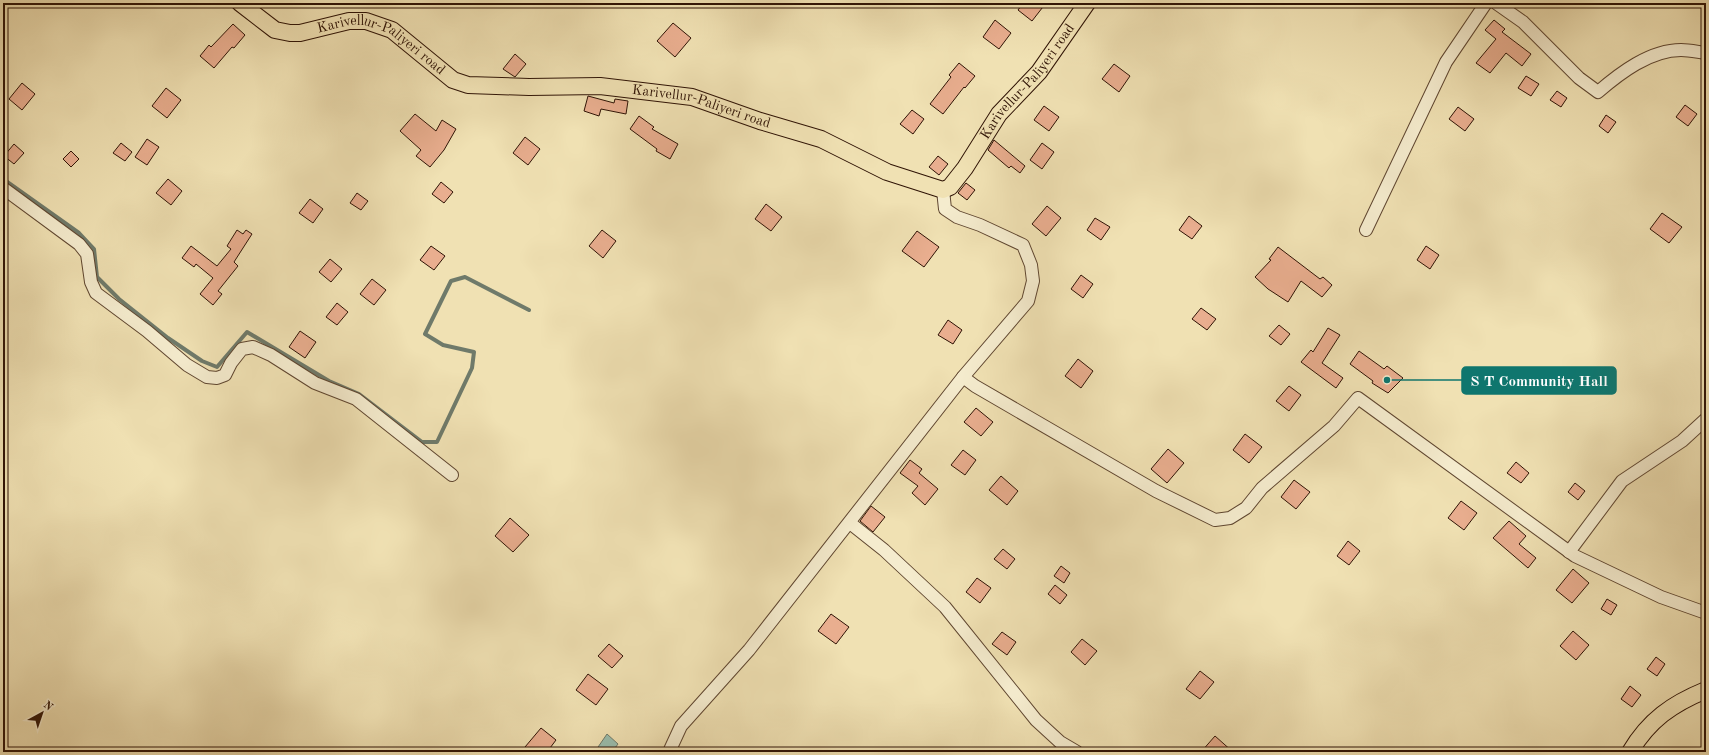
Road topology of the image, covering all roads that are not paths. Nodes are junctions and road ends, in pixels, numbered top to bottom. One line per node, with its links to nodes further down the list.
1 (240, 3): 7 (main road, Karivellur-Paliyeri road)
2 (1087, 3): 7 (main road, Karivellur-Paliyeri road)
3 (1486, 3): 8 (street)
4 (1496, 3): 5 (street)
5 (1706, 53)
6 (3, 188): 11 (street)
7 (943, 190): 9 (street)
8 (1366, 230)
9 (962, 377): 12 (street); 13 (street)
10 (1706, 419): 13 (street)
11 (452, 474)
12 (850, 523): 16 (street); 17 (street)
13 (1569, 552): 14 (street)
14 (1706, 613)
15 (1706, 690): 18 (main road)
16 (669, 752)
17 (1077, 752)
18 (1630, 752)

